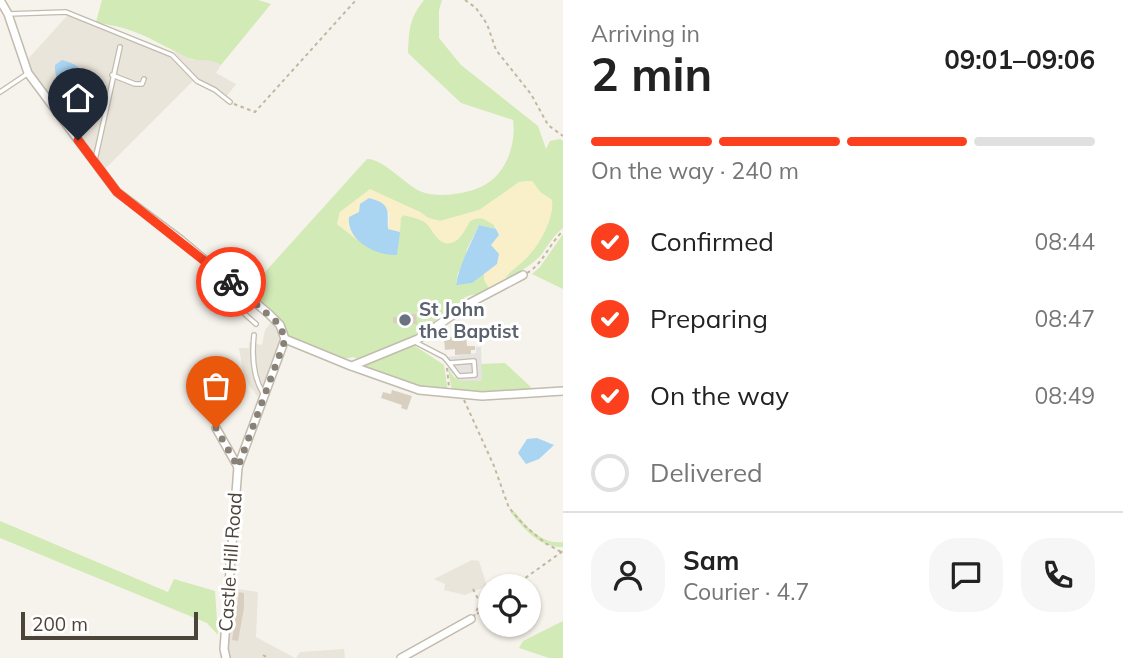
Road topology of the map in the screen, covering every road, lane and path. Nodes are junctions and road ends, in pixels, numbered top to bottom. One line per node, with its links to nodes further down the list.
1 (0, 0): 4 (street)
2 (356, 0): 10 (path)
3 (465, 0): 11 (path)
4 (8, 14): 6 (street); 10 (lane)
5 (120, 47): 7 (lane)
6 (29, 73): 9 (lane); 12 (street)
7 (112, 75): 8 (lane); 12 (lane)
8 (144, 79)
9 (0, 92)
10 (230, 102)
11 (563, 136)
12 (95, 163): 15 (street)
13 (563, 231): 14 (path)
14 (523, 275): 19 (street)
15 (238, 289): 16 (lane); 18 (street)
16 (256, 324)
17 (254, 335): 23 (lane)
18 (285, 340): 21 (street); 23 (street, Castle Hill Road)
19 (413, 341): 20 (lane); 21 (street)
20 (447, 362): 20 (lane); 24 (path)
21 (351, 366): 24 (street)
22 (563, 391): 25 (street)
23 (265, 394): 27 (street, Castle Hill Road)
24 (450, 394): 25 (street)
25 (462, 395): 28 (path)
26 (216, 428): 27 (street)
27 (238, 467): 34 (street, Castle Hill Road)
28 (562, 552): 29 (path)
29 (531, 574)
30 (473, 589): 32 (path)
31 (478, 613): 32 (path)
32 (471, 619): 36 (street)
33 (263, 655): 35 (path)
34 (226, 658)
35 (268, 658)
36 (401, 658)

